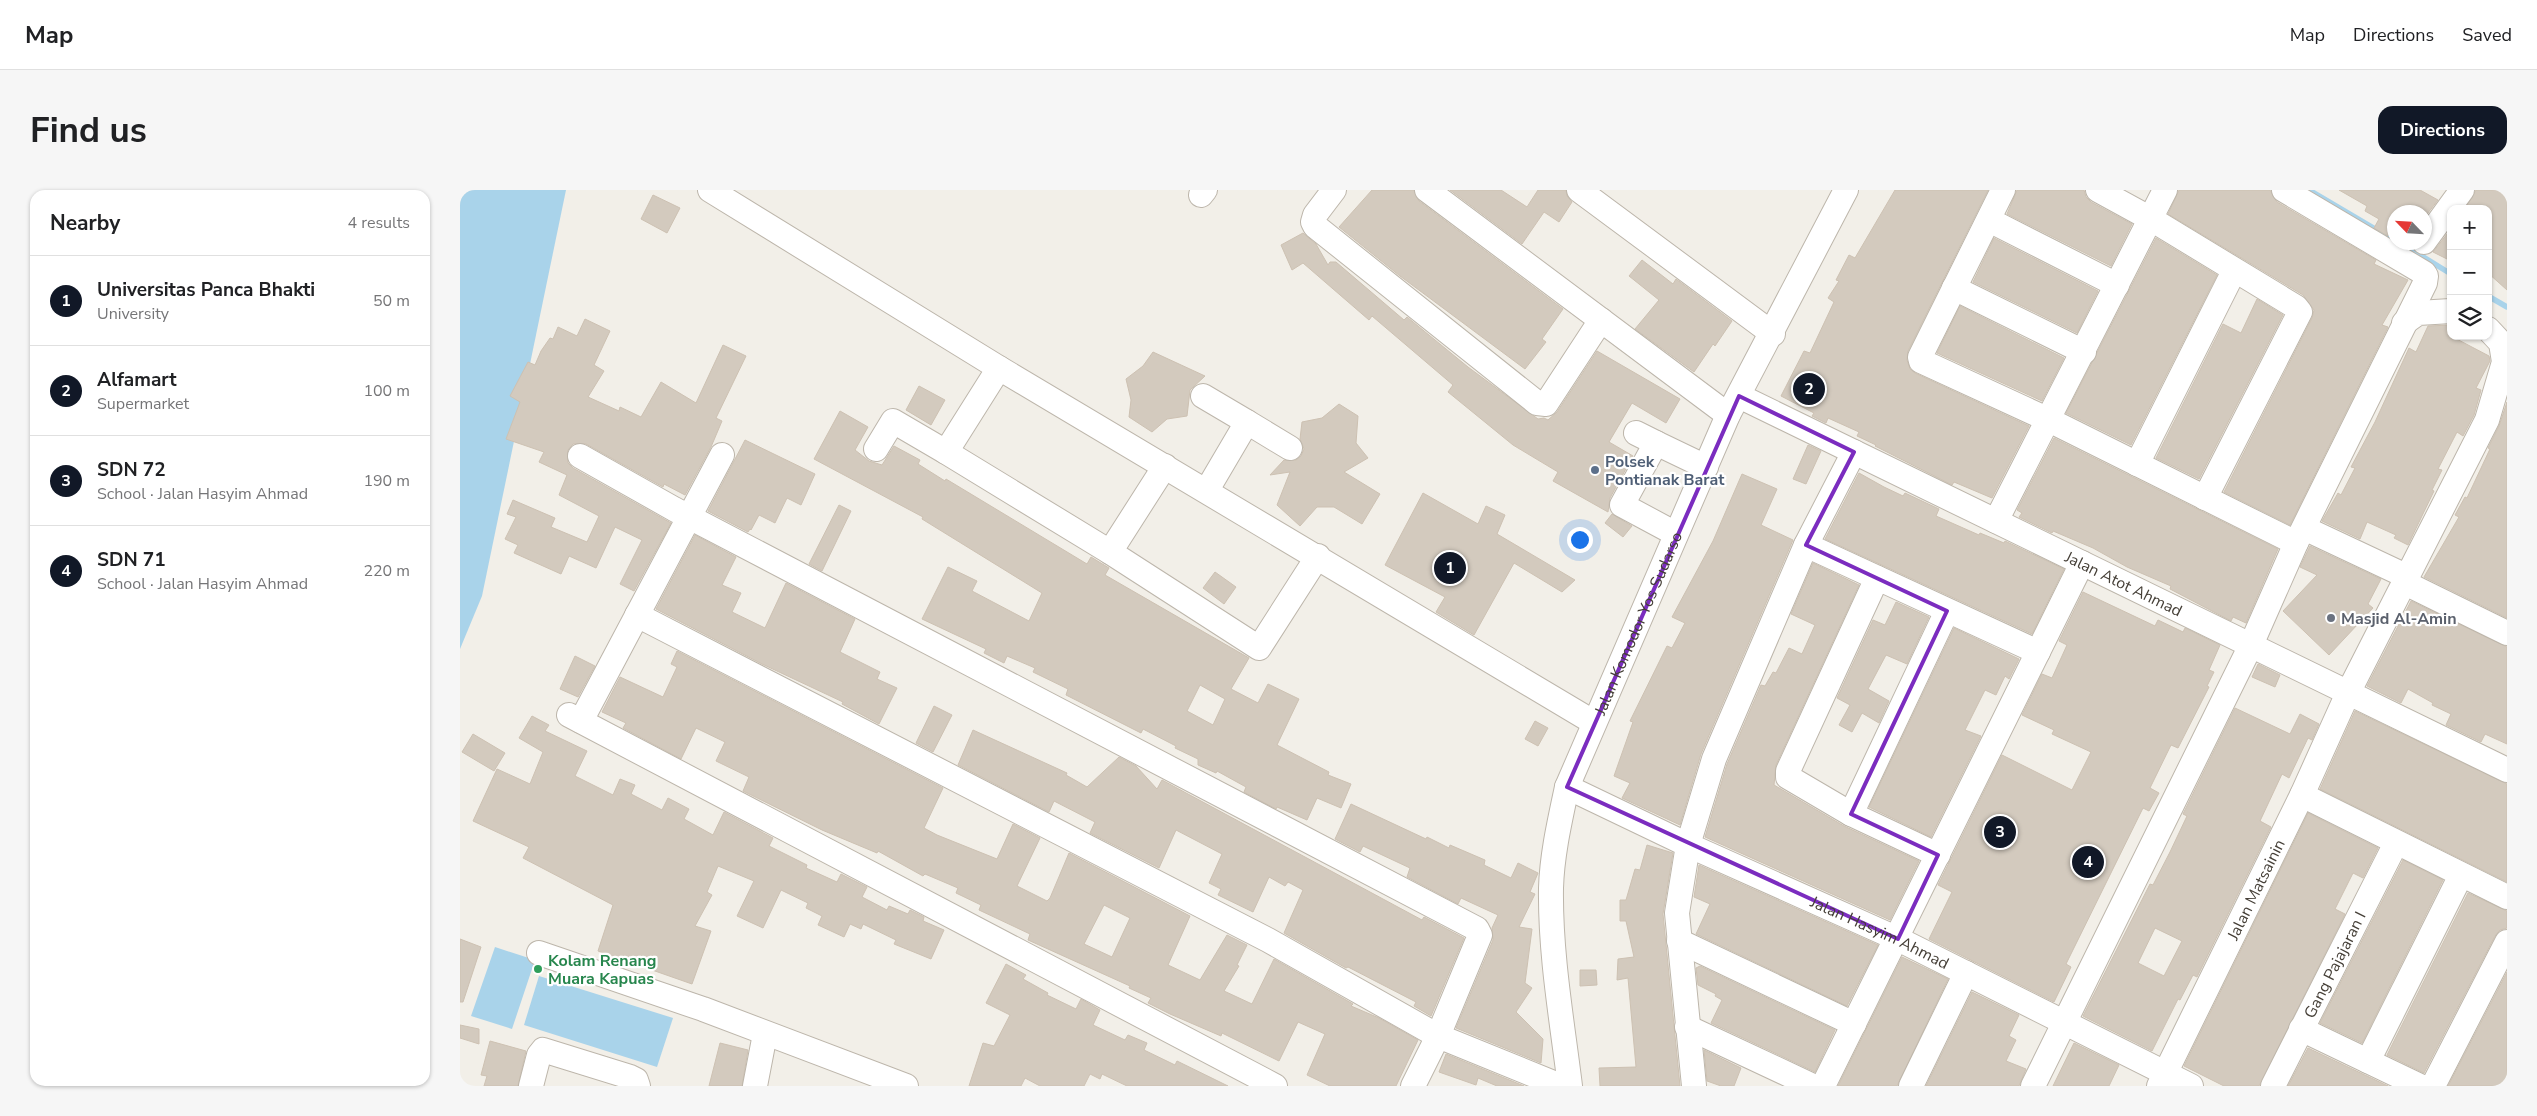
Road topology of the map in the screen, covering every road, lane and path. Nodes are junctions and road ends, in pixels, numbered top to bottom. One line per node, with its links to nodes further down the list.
1 (710, 190): 25 (street)
2 (1334, 190): 20 (street)
3 (1427, 190): 20 (street, Jalan Atot Ahmad)
4 (1580, 190): 23 (street)
5 (1846, 190): 23 (street, Jalan Komodor Yos Sudarso)
6 (2003, 190): 12 (street)
7 (2098, 190): 11 (street)
8 (2165, 190): 11 (street)
9 (2284, 190): 15 (street)
10 (2462, 190): 13 (street)
11 (2151, 219): 16 (street); 17 (street)
12 (1989, 220): 17 (street); 18 (street)
13 (2432, 231)
14 (2419, 250): 15 (street)
15 (2409, 264): 21 (street)
16 (2234, 272): 36 (street); 40 (street)
17 (2118, 285): 24 (street)
18 (1954, 288): 24 (street); 28 (street)
19 (2447, 310): 21 (street)
20 (1601, 320): 27 (street, Jalan Atot Ahmad)
21 (2404, 323): 44 (street)
22 (2492, 333): 50 (street, Jalan Matsainin)
23 (1772, 334): 27 (street, Jalan Komodor Yos Sudarso)
24 (2084, 352): 28 (street)
25 (998, 368): 32 (street); 37 (street)
26 (1203, 396): 29 (street)
27 (1734, 406): 33 (street, Jalan Atot Ahmad); 38 (street, Jalan Komodor Yos Sudarso)
28 (2049, 420): 36 (street); 42 (street)
29 (1247, 422): 30 (street); 39 (street)
30 (1290, 448)
31 (876, 449): 32 (street)
32 (946, 452): 46 (street)
33 (1854, 452): 42 (street, Jalan Atot Ahmad); 45 (street)
34 (722, 455): 41 (street)
35 (580, 456): 41 (street)
36 (2137, 464): 40 (street)
37 (1165, 466): 39 (street); 46 (street)
38 (1706, 467): 43 (street, Jalan Komodor Yos Sudarso); 43 (street)
39 (1207, 490): 47 (street)
40 (2205, 498): 44 (street)
41 (689, 517): 52 (street); 77 (street)
42 (1996, 521): 48 (street, Jalan Atot Ahmad)
43 (1676, 534): 57 (street, Jalan Komodor Yos Sudarso)
44 (2300, 536): 50 (street); 54 (street)
45 (1806, 545): 49 (street); 63 (street)
46 (1110, 552): 47 (street)
47 (1318, 556): 57 (street)
48 (2082, 563): 54 (street, Jalan Atot Ahmad); 55 (street)
49 (1877, 578): 51 (street); 61 (street)
50 (2404, 580): 53 (street); 56 (street, Jalan Matsainin)
51 (1947, 611): 55 (street); 61 (street)
52 (637, 615): 77 (street); 84 (street)
53 (2507, 632)
54 (2251, 645): 56 (street, Jalan Atot Ahmad); 72 (street)
55 (2038, 652): 64 (street)
56 (2348, 692): 58 (street, Jalan Atot Ahmad); 60 (street, Jalan Matsainin)
57 (1593, 722): 59 (street, Jalan Komodor Yos Sudarso)
58 (2507, 770)
59 (1567, 787): 63 (street, Jalan Hasyim Ahmad); 87 (street, Jalan Komodor Yos Sudarso)
60 (2302, 795): 62 (street); 79 (street, Jalan Matsainin)
61 (1851, 814): 64 (street)
62 (2396, 843): 65 (street); 75 (street, Gang Pajajaran I)
63 (1688, 845): 67 (street, Jalan Hasyim Ahmad); 68 (street)
64 (1938, 855): 67 (street)
65 (2461, 875): 66 (street); 78 (street)
66 (2507, 897)
67 (1898, 939): 71 (street, Jalan Hasyim Ahmad); 73 (street)
68 (1679, 941): 73 (street); 74 (street)
69 (2507, 942): 96 (street)
70 (539, 953): 76 (street)
71 (1966, 973): 72 (street, Jalan Hasyim Ahmad); 91 (street)
72 (2065, 1023): 79 (street, Jalan Hasyim Ahmad); 92 (street)
73 (1854, 1024): 90 (street)
74 (1687, 1027): 88 (street); 89 (street)
75 (2301, 1029): 78 (street); 94 (street, Gang Pajajaran I)
76 (765, 1034): 82 (street); 83 (street)
77 (1438, 1036): 85 (street); 86 (street)
78 (2368, 1061): 95 (street)
79 (2162, 1080): 93 (street, Jalan Hasyim Ahmad)
80 (532, 1086): 81 (street)
81 (638, 1086)
82 (755, 1086)
83 (906, 1086)
84 (1275, 1086)
85 (1412, 1086)
86 (1560, 1086)
87 (1570, 1086)
88 (1694, 1086)
89 (1813, 1086)
90 (1823, 1086)
91 (1911, 1086)
92 (2033, 1086)
93 (2191, 1086)
94 (2273, 1086)
95 (2420, 1086)
96 (2433, 1086)

